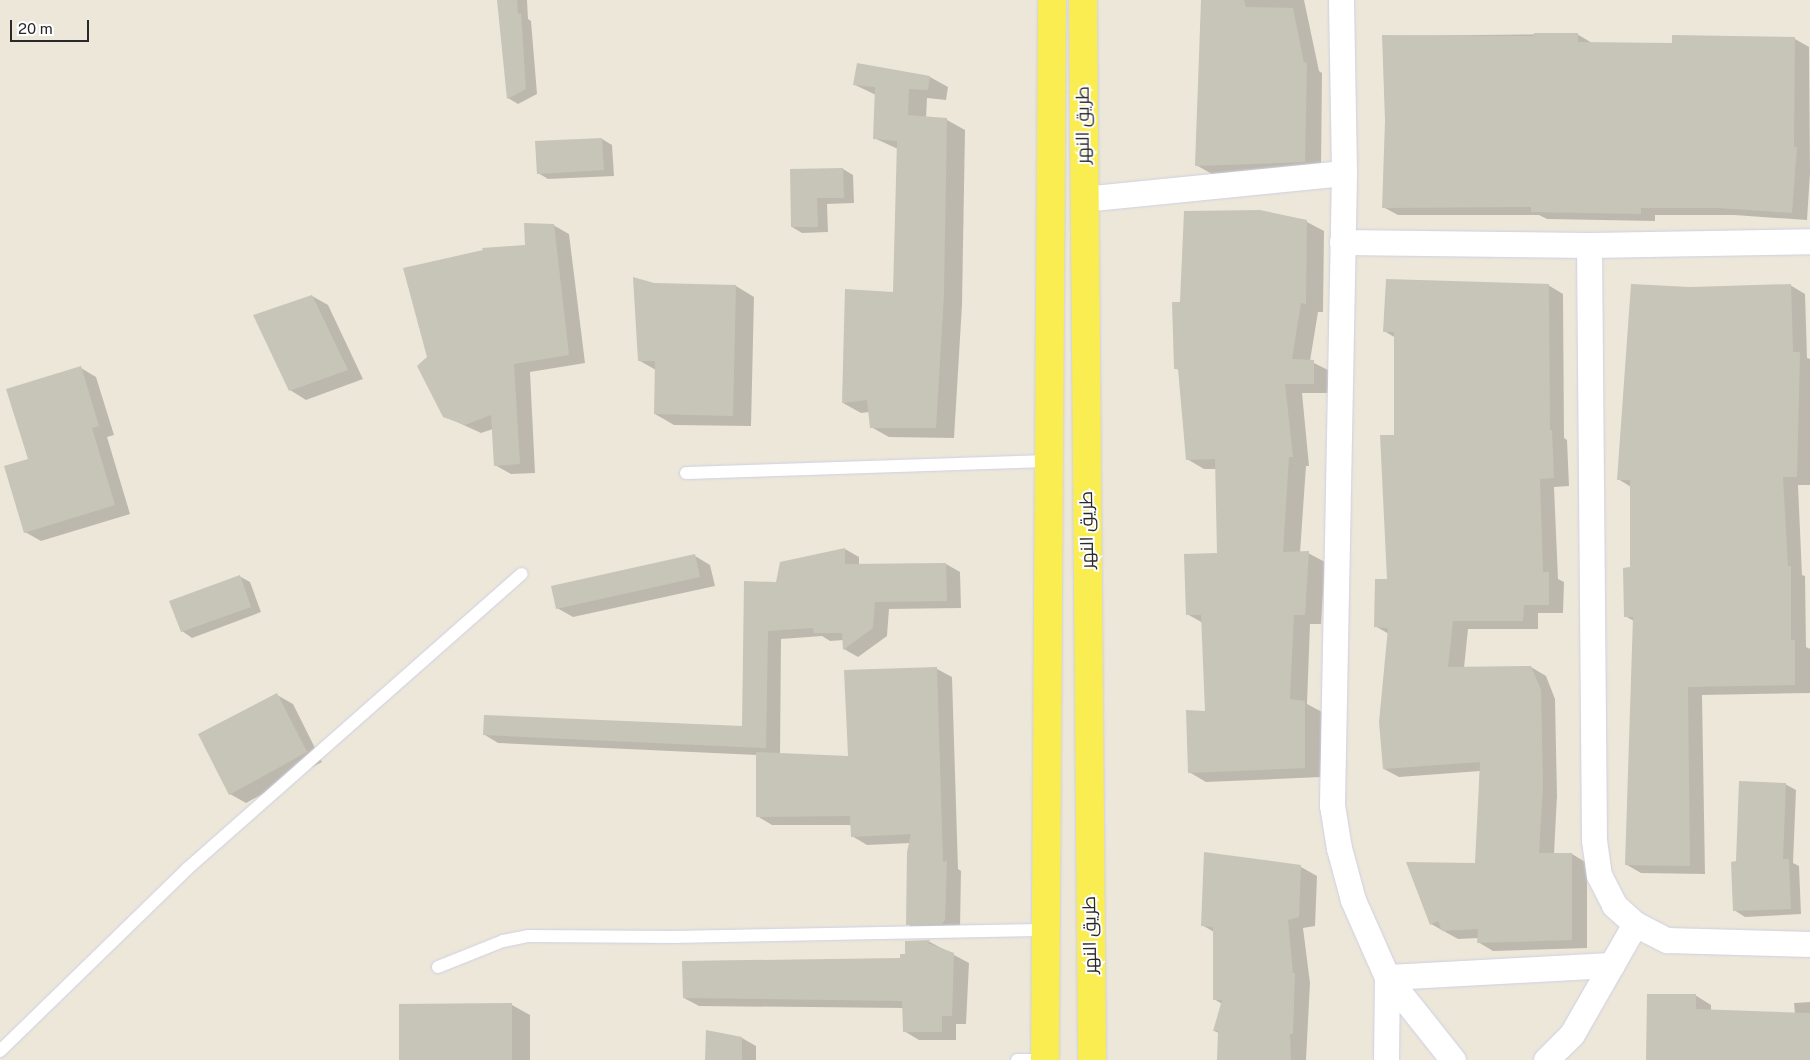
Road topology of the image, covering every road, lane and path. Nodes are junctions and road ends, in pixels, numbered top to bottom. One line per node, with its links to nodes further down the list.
1 (1052, 0): 9 (main road, طريق النهر)
2 (1083, 0): 5 (main road, طريق النهر)
3 (1341, 0): 4 (street)
4 (1344, 172): 5 (street); 7 (street)
5 (1083, 199): 21 (main road, طريق النهر)
6 (1810, 241): 8 (street)
7 (1342, 242): 8 (street); 17 (street)
8 (1589, 245): 12 (street)
9 (1050, 461): 10 (lane); 13 (main road, طريق النهر)
10 (686, 473)
11 (522, 574): 18 (lane)
12 (1635, 924): 14 (street); 15 (street)
13 (1046, 930): 16 (lane); 20 (main road, طريق النهر)
14 (1810, 944)
15 (1612, 965): 17 (street); 24 (street)
16 (438, 967)
17 (1387, 977): 22 (street); 23 (street)
18 (0, 1051)
19 (1017, 1060): 20 (lane)
20 (1045, 1060)
21 (1092, 1060)
22 (1386, 1060)
23 (1453, 1060)
24 (1546, 1060)

